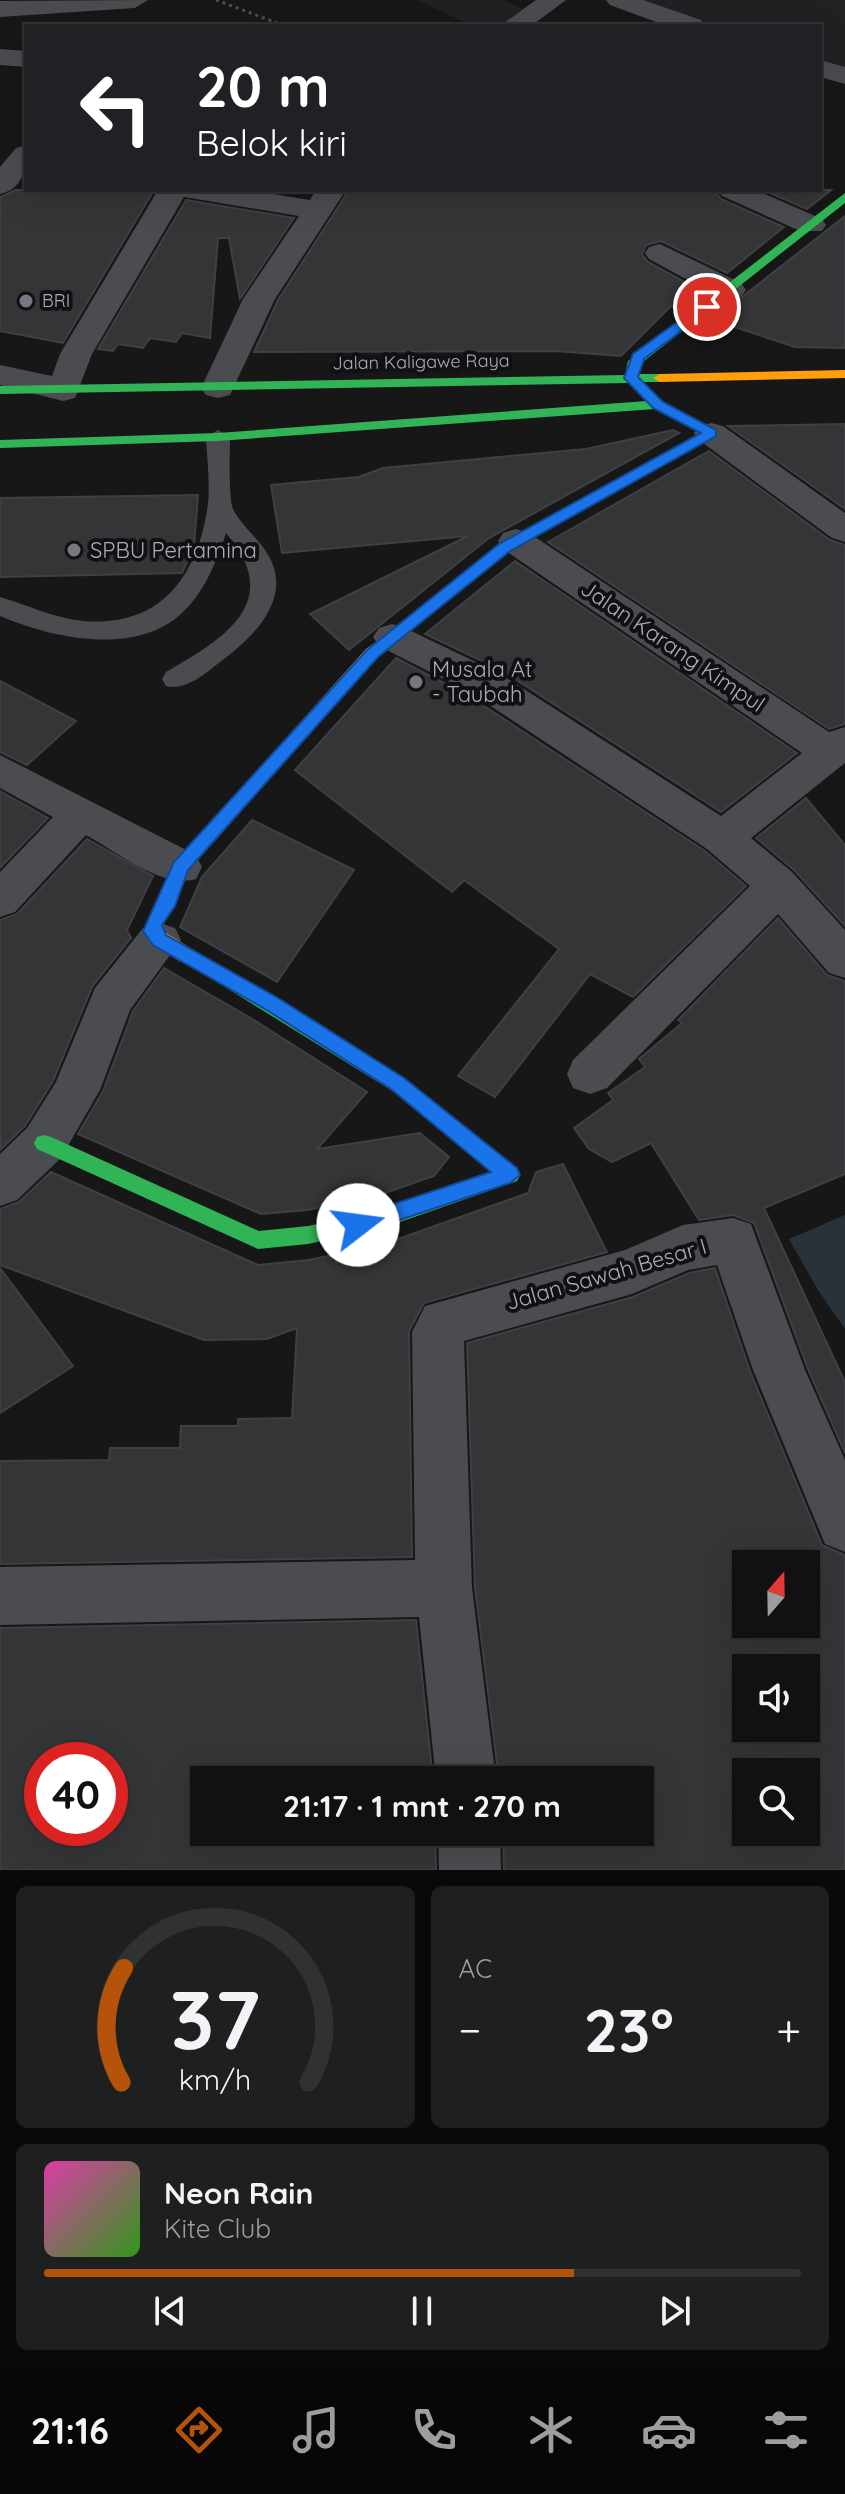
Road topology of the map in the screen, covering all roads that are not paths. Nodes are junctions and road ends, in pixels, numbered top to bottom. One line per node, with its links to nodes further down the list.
1 (135, 0): 4 (street)
2 (553, 0): 5 (street)
3 (619, 0): 6 (street)
4 (0, 9)
5 (516, 24)
6 (686, 24)
7 (0, 57): 8 (street)
8 (24, 59)
9 (822, 69): 10 (street)
10 (845, 76)
11 (172, 192): 24 (street)
12 (218, 192): 15 (street)
13 (737, 192): 16 (street)
14 (845, 197): 16 (main road)
15 (323, 200): 22 (street)
16 (811, 225): 18 (main road)
17 (660, 253): 18 (street)
18 (730, 290): 21 (main road)
19 (845, 374): 21 (main road, Jalan Kaligawe Raya)
20 (0, 375): 24 (street)
21 (631, 378): 22 (main road, Jalan Kaligawe Raya); 25 (main road)
22 (218, 388): 24 (main road, Jalan Kaligawe Raya)
23 (0, 390): 24 (main road, Jalan Kaligawe Raya)
24 (62, 390)
25 (658, 405): 26 (main road); 26 (main road); 27 (main road)
26 (708, 419): 30 (street); 31 (main road)
27 (218, 437): 28 (main road); 29 (lane)
28 (0, 444)
29 (219, 509): 32 (lane); 34 (lane)
30 (845, 530)
31 (516, 541): 33 (main road); 35 (street, Jalan Karang Kimpul)
32 (0, 606)
33 (392, 637): 38 (street); 39 (main road)
34 (175, 679)
35 (837, 746): 38 (street, Jalan Karang Kimpul)
36 (0, 770): 37 (street)
37 (82, 813): 39 (street); 41 (street)
38 (722, 838): 40 (street)
39 (181, 867): 42 (main road)
40 (777, 884): 43 (street); 44 (street)
41 (0, 900)
42 (159, 940): 45 (street); 45 (main road)
43 (845, 960)
44 (590, 1074)
45 (44, 1143): 46 (street)
46 (0, 1185)
47 (845, 1524): 48 (street, Jalan Sawah Besar I)
48 (444, 1588): 49 (street); 50 (street, Jalan Sawah Besar I)
49 (0, 1596)
50 (464, 1766)
51 (469, 1846): 52 (street)
52 (470, 1870)

